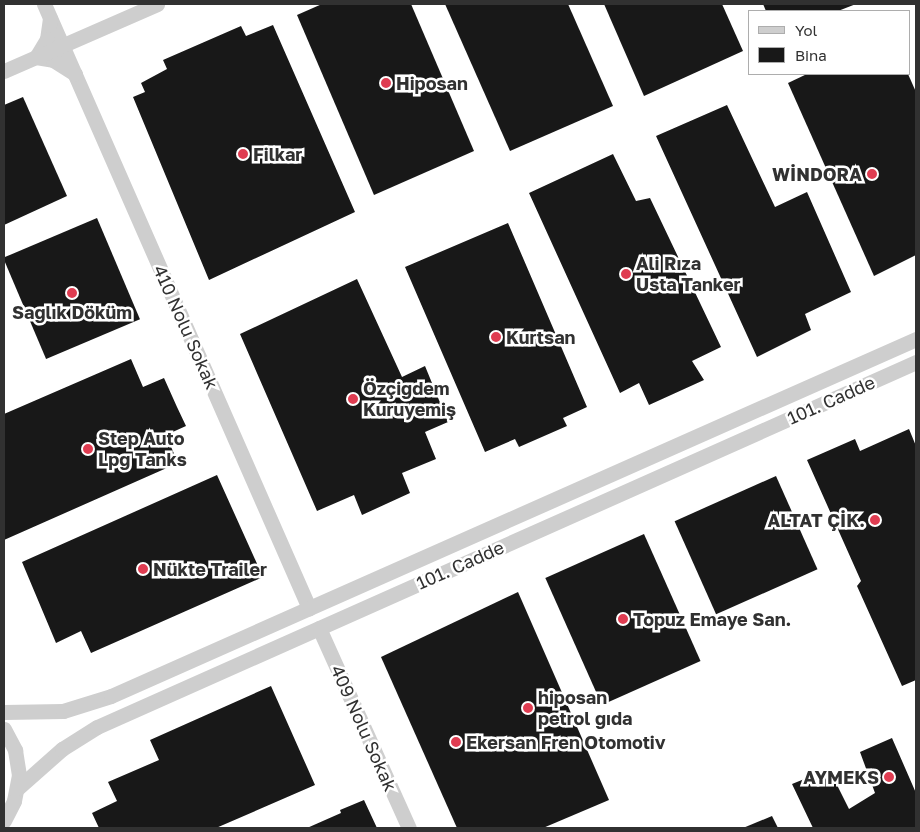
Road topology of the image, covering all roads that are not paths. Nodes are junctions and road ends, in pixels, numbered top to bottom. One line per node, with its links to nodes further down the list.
1 (157, 4): 3 (street)
2 (47, 10): 3 (street); 4 (street, 410 Nolu Sokak); 5 (street)
3 (85, 36): 4 (street); 7 (street)
4 (63, 45): 5 (street); 7 (street, 410 Nolu Sokak)
5 (36, 57): 6 (street); 7 (street)
6 (4, 71)
7 (75, 74): 10 (street, 410 Nolu Sokak)
8 (916, 339): 10 (street, 101. Cadde)
9 (916, 362): 11 (street, 101. Cadde)
10 (309, 608): 12 (street, 101. Cadde)
11 (319, 628): 14 (street, 101. Cadde); 16 (street, 409 Nolu Sokak)
12 (4, 712)
13 (4, 729): 14 (street)
14 (18, 788): 15 (street)
15 (4, 821)
16 (409, 828)

